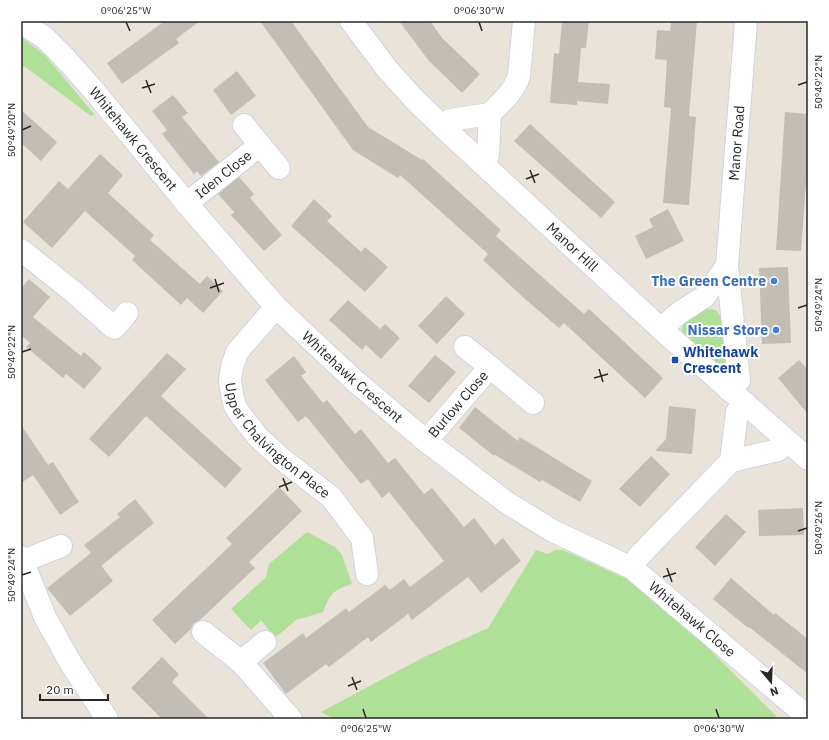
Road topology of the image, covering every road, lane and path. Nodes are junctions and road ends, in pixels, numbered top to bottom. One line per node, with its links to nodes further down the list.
1 (350, 21): 7 (street, Manor Hill)
2 (524, 21): 5 (street)
3 (746, 21): 13 (street, Manor Road)
4 (21, 22): 11 (street, Whitehawk Crescent)
5 (490, 114): 7 (street); 9 (street)
6 (244, 125): 8 (street, Iden Close)
7 (443, 127): 9 (street, Manor Hill)
8 (260, 145): 10 (street, Iden Close); 11 (street, Iden Close)
9 (482, 162): 16 (street, Manor Hill)
10 (279, 168)
11 (187, 204): 14 (street, Whitehawk Crescent)
12 (21, 250): 15 (street)
13 (727, 266): 16 (street); 19 (street, Manor Road)
14 (276, 307): 21 (street, Whitehawk Crescent); 28 (street, Upper Chalvington Place)
15 (127, 313)
16 (661, 329): 19 (street, Manor Hill)
17 (465, 347): 18 (street, Burlow Close)
18 (490, 367): 20 (street, Burlow Close); 21 (street, Burlow Close)
19 (737, 396): 22 (street, Manor Hill); 24 (street)
20 (533, 403)
21 (426, 441): 27 (street, Whitehawk Crescent)
22 (787, 441): 23 (street, Manor Hill); 24 (street)
23 (808, 459)
24 (731, 460): 27 (street)
25 (61, 546): 26 (street)
26 (22, 559): 33 (street)
27 (632, 568): 32 (street, Whitehawk Close)
28 (368, 574)
29 (203, 632): 31 (street)
30 (265, 642): 31 (street)
31 (241, 662): 34 (street)
32 (808, 717)
33 (107, 719)
34 (291, 719)

